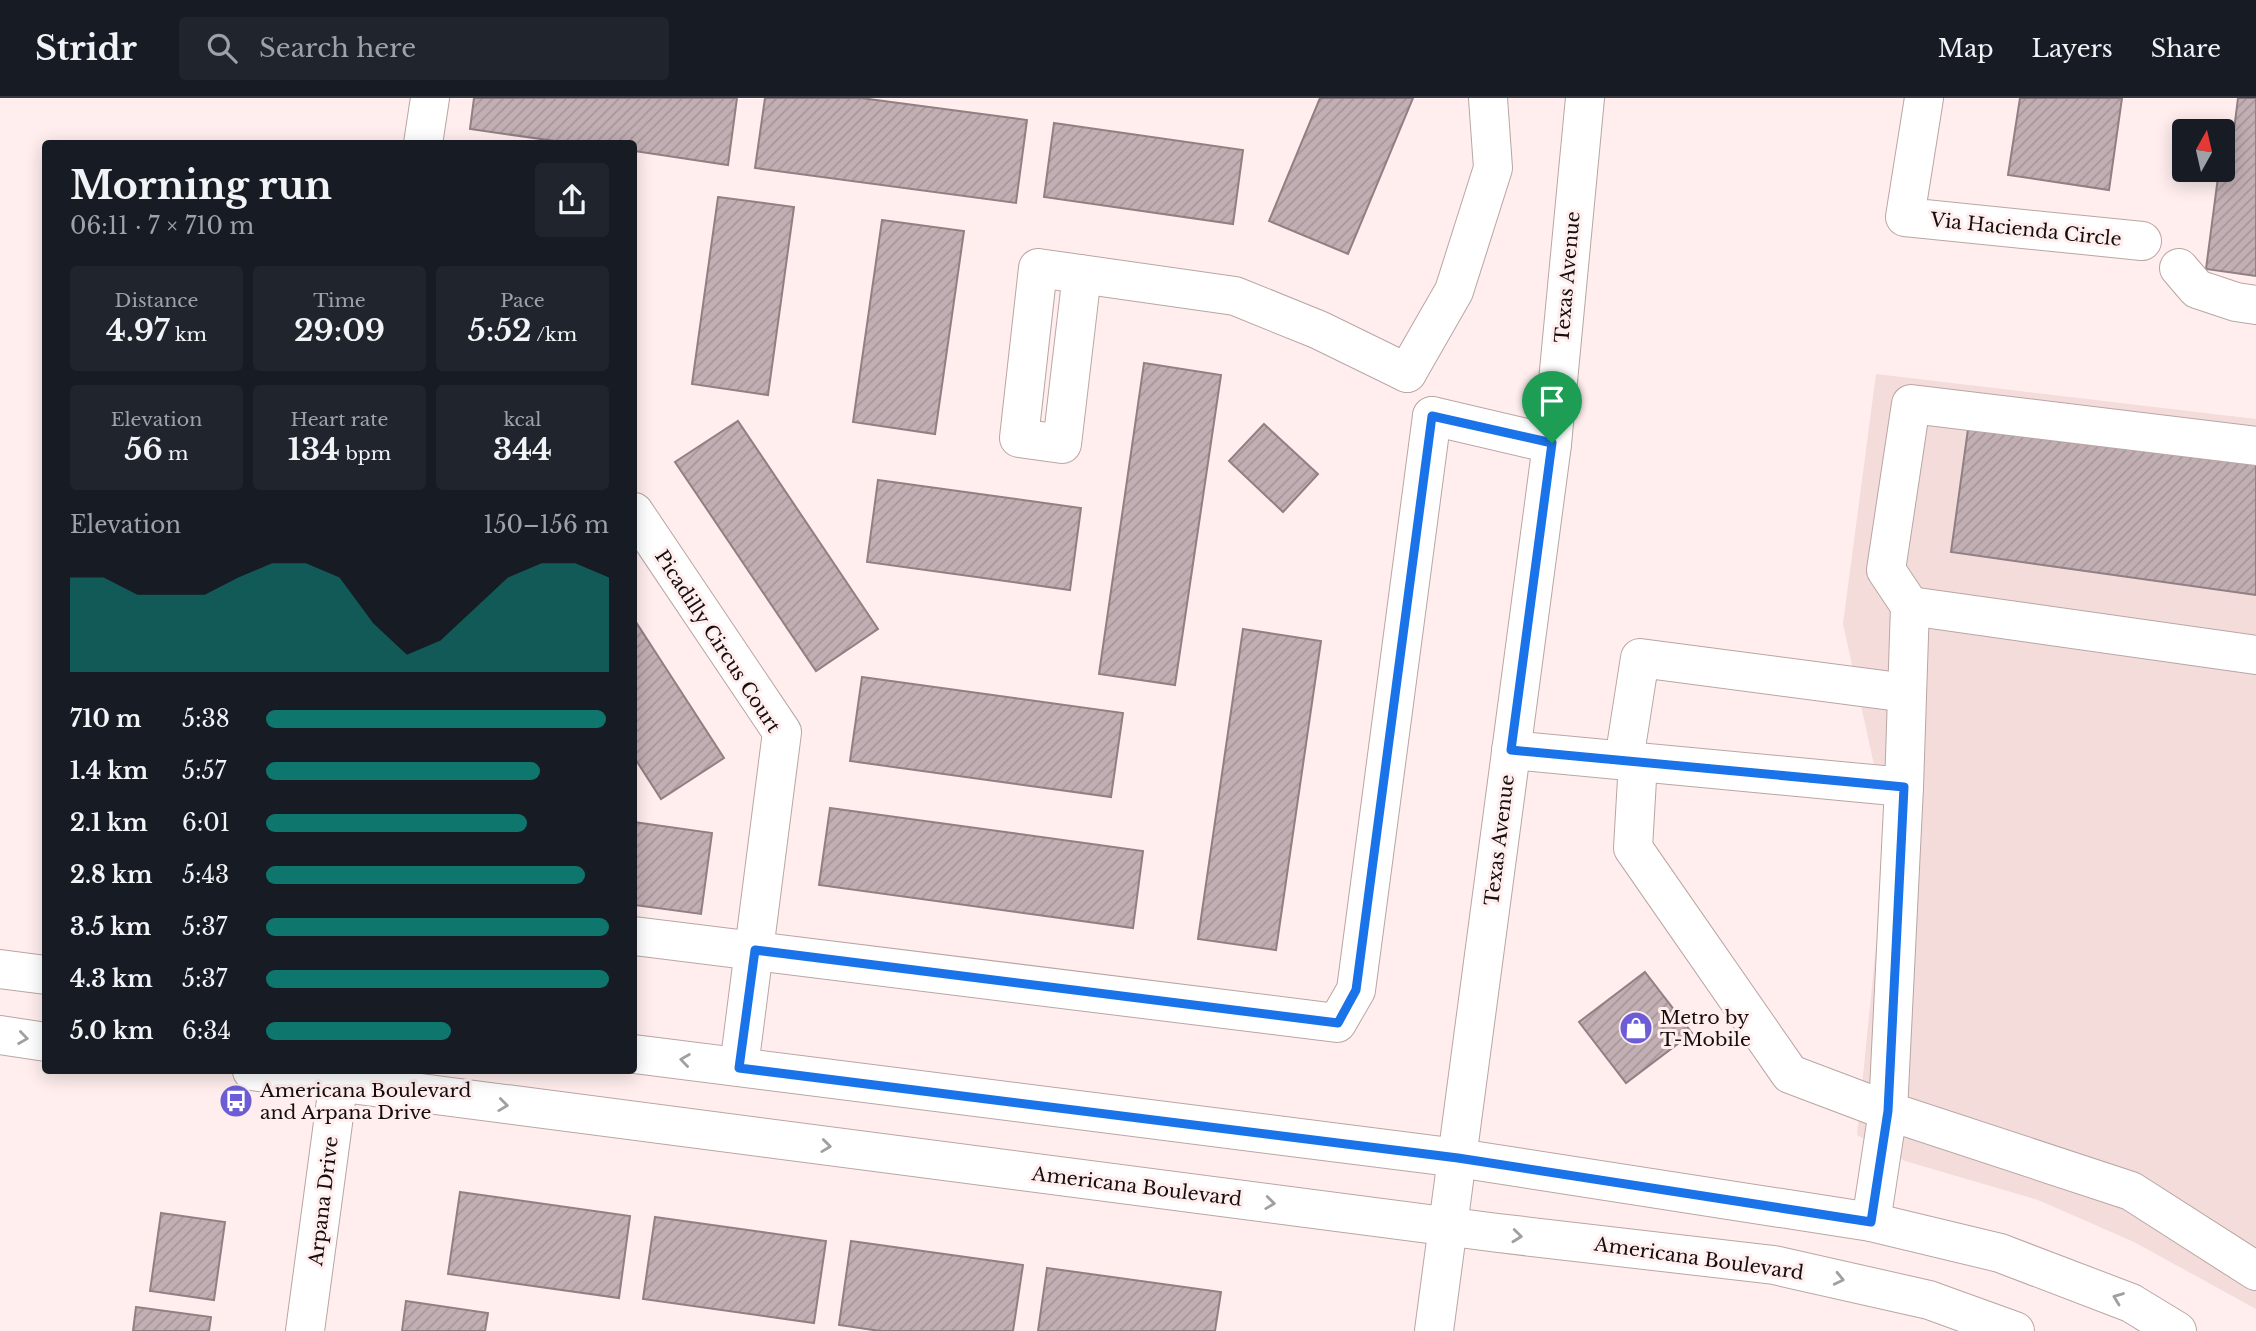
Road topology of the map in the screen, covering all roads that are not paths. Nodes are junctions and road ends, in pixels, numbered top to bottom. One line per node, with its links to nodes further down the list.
1 (430, 98): 5 (street)
2 (1488, 98): 10 (street)
3 (1585, 98): 12 (street, Texas Avenue)
4 (1924, 98): 6 (street, Via Hacienda Circle)
5 (425, 140)
6 (2142, 241)
7 (2179, 268): 9 (street)
8 (1082, 274): 10 (street)
9 (2256, 305)
10 (1406, 373): 11 (street)
11 (1432, 416): 12 (street); 22 (street)
12 (1552, 443): 18 (street, Texas Avenue)
13 (2256, 446): 15 (street)
14 (637, 516): 22 (street, Picadilly Circus Court)
15 (1910, 606): 16 (street); 17 (street)
16 (2256, 655)
17 (1907, 693): 19 (street); 20 (street)
18 (1511, 750): 19 (street); 32 (street, Texas Avenue)
19 (1631, 761): 20 (street); 31 (street)
20 (1904, 787): 31 (street)
21 (637, 936): 22 (street)
22 (755, 950): 28 (street, Picadilly Circus Court)
23 (0, 969): 24 (street)
24 (42, 974)
25 (0, 1035): 26 (street, one-way to 26)
26 (42, 1041)
27 (637, 1054): 28 (street, one-way to 27)
28 (739, 1068): 32 (street)
29 (296, 1074): 30 (street, Americana Boulevard)
30 (339, 1077): 34 (street, Americana Boulevard, one-way to 34); 37 (street, Arpana Drive)
31 (1888, 1111): 33 (street); 35 (street)
32 (1458, 1158): 33 (street); 34 (street, Texas Avenue)
33 (1871, 1222): 39 (street, one-way to 33)
34 (1449, 1227): 36 (street, Americana Boulevard, one-way to 36); 38 (street, Texas Avenue)
35 (2256, 1271)
36 (2004, 1329)
37 (305, 1331)
38 (1434, 1331)
39 (2178, 1331)

